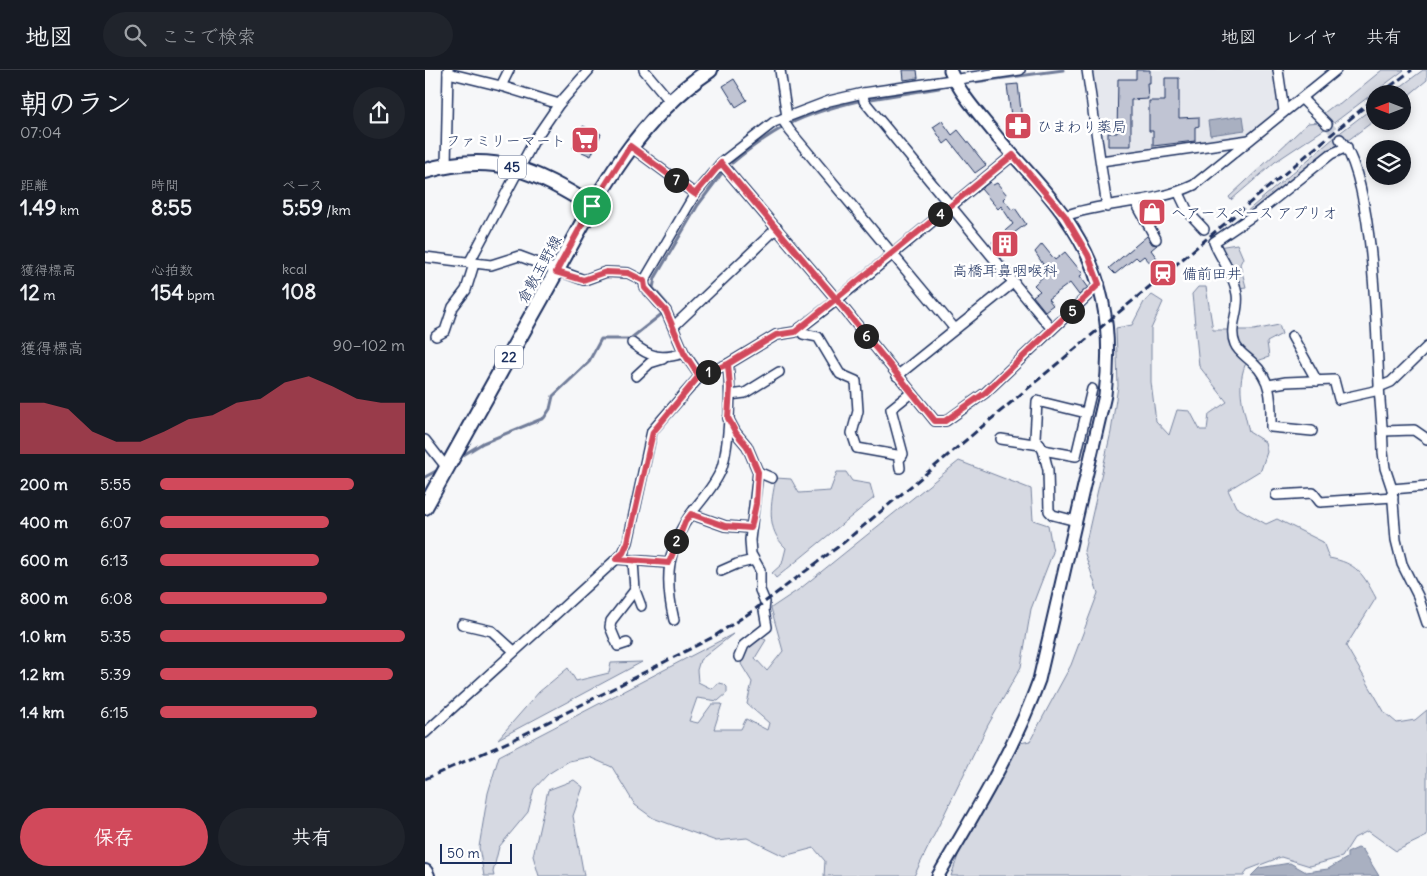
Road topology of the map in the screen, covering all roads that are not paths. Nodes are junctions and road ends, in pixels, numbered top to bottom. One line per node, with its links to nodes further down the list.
1 (509, 70): 12 (street)
2 (589, 70): 16 (street)
3 (644, 70): 15 (street)
4 (710, 70): 15 (main road, 倉敷玉野線 / 22)
5 (780, 70): 18 (street)
6 (1021, 70): 11 (street)
7 (1087, 70): 25 (street)
8 (1278, 70): 17 (street)
9 (1336, 70): 14 (street)
10 (448, 72): 12 (street); 27 (street)
11 (952, 75): 13 (street); 24 (street)
12 (501, 86): 16 (street)
13 (863, 93): 18 (street); 34 (street)
14 (1302, 98): 17 (street); 19 (street)
15 (670, 101): 22 (main road, 倉敷玉野線 / 22)
16 (559, 104): 28 (street)
17 (1284, 111): 21 (street)
18 (785, 118): 26 (street); 40 (street)
19 (1327, 124)
20 (1340, 138): 23 (street)
21 (1251, 139): 25 (street); 30 (street)
22 (630, 146): 31 (street); 33 (main road, 倉敷玉野線 / 22)
23 (1347, 147): 64 (street); 66 (street)
24 (1013, 155): 34 (street); 36 (street)
25 (1101, 160): 35 (street)
26 (721, 163): 31 (street); 37 (street)
27 (446, 166): 28 (main road, 45); 29 (main road, 45)
28 (520, 168): 33 (main road, 45); 42 (street)
29 (425, 171)
30 (1179, 193): 32 (street); 38 (street)
31 (695, 194): 44 (street)
32 (1135, 201): 35 (street); 39 (street)
33 (592, 206): 43 (main road, 倉敷玉野線 / 22)
34 (950, 206): 40 (street); 45 (street)
35 (1107, 207): 36 (street)
36 (1065, 216): 46 (street)
37 (777, 228): 47 (street); 48 (street)
38 (1204, 229)
39 (1156, 239)
40 (892, 254): 47 (street); 50 (street)
41 (425, 257): 42 (street)
42 (472, 263): 43 (street); 52 (street)
43 (556, 272): 44 (street); 78 (main road, 倉敷玉野線 / 22)
44 (644, 281): 48 (street)
45 (1014, 282): 50 (street); 51 (street)
46 (1099, 284): 51 (street); 87 (street)
47 (837, 300): 49 (street); 62 (street)
48 (674, 326): 56 (street)
49 (800, 328): 58 (street); 77 (street)
50 (955, 329): 62 (street)
51 (1052, 329): 67 (street)
52 (436, 336)
53 (1292, 336): 63 (street)
54 (631, 343): 57 (street)
55 (1427, 347): 66 (street)
56 (684, 353): 57 (street); 61 (street)
57 (668, 358): 60 (street)
58 (728, 364): 61 (street); 68 (street)
59 (779, 372): 68 (street)
60 (636, 376)
61 (699, 376): 89 (street)
62 (897, 376): 67 (street)
63 (1317, 381): 64 (street); 66 (street)
64 (1269, 385): 71 (street)
65 (1092, 388): 69 (street)
66 (1379, 389): 72 (street)
67 (911, 393): 77 (street)
68 (730, 395): 70 (street)
69 (1086, 413): 76 (street); 76 (street)
70 (728, 418): 80 (street); 86 (street)
71 (1312, 431)
72 (1383, 431): 74 (street); 83 (street)
73 (1001, 439): 76 (street)
74 (1427, 439)
75 (425, 440): 78 (street)
76 (1041, 448): 87 (street)
77 (902, 456): 79 (street)
78 (447, 468): 85 (main road, 倉敷玉野線 / 22)
79 (900, 468)
80 (758, 472): 81 (street); 88 (street)
81 (772, 478)
82 (1427, 486): 83 (street)
83 (1392, 493): 84 (street); 97 (street)
84 (1276, 495)
85 (425, 507)
86 (691, 514): 88 (street); 92 (street)
87 (1076, 522): 105 (street)
88 (751, 528): 90 (street)
89 (616, 559): 91 (street); 100 (street)
90 (754, 560): 93 (street); 101 (street)
91 (633, 561): 92 (street); 94 (street)
92 (669, 563): 96 (street)
93 (721, 571)
94 (635, 590): 95 (street); 99 (street)
95 (641, 606)
96 (674, 620)
97 (1427, 623)
98 (462, 624): 100 (street)
99 (627, 643)
100 (514, 651): 102 (street)
101 (739, 657)
102 (425, 734)
103 (425, 872): 104 (main road)
104 (427, 876)
105 (939, 876)

